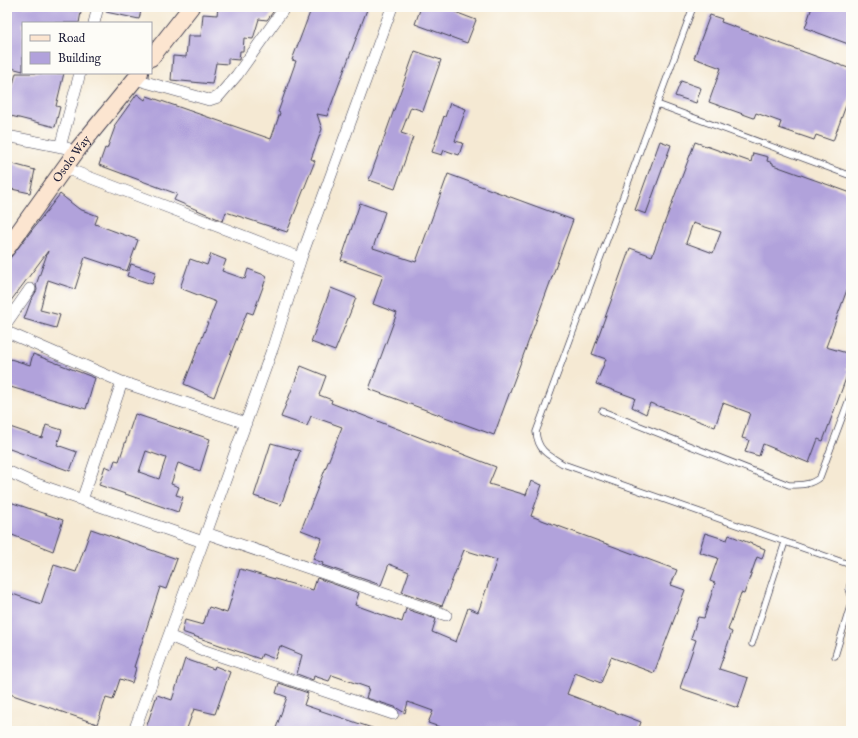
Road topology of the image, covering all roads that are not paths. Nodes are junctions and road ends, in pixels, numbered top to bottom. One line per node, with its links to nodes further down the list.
1 (98, 7): 6 (street)
2 (191, 7): 7 (main road)
3 (285, 7): 9 (street)
4 (392, 7): 17 (street)
5 (693, 7): 10 (lane)
6 (94, 22)
7 (152, 57)
8 (80, 74): 12 (street)
9 (137, 76): 13 (main road, Osolo Way)
10 (657, 104): 15 (lane); 28 (lane)
11 (7, 136): 12 (street)
12 (60, 147): 13 (street)
13 (78, 149): 14 (main road, Osolo Way)
14 (65, 168): 16 (main road, Osolo Way); 17 (street)
15 (851, 176)
16 (7, 248)
17 (300, 258): 24 (street)
18 (30, 289): 19 (street)
19 (7, 322)
20 (7, 332): 21 (street)
21 (122, 382): 24 (street); 26 (street)
22 (851, 394): 23 (lane)
23 (602, 411)
24 (246, 423): 27 (street)
25 (7, 471): 26 (street)
26 (82, 500): 27 (street)
27 (205, 537): 33 (street); 34 (street)
28 (785, 542): 29 (lane); 35 (lane)
29 (851, 565)
30 (851, 581): 31 (lane)
31 (851, 595)
32 (851, 603): 36 (lane)
33 (446, 615)
34 (169, 636): 37 (street); 38 (street)
35 (752, 644)
36 (835, 656)
37 (393, 714)
38 (134, 731)

